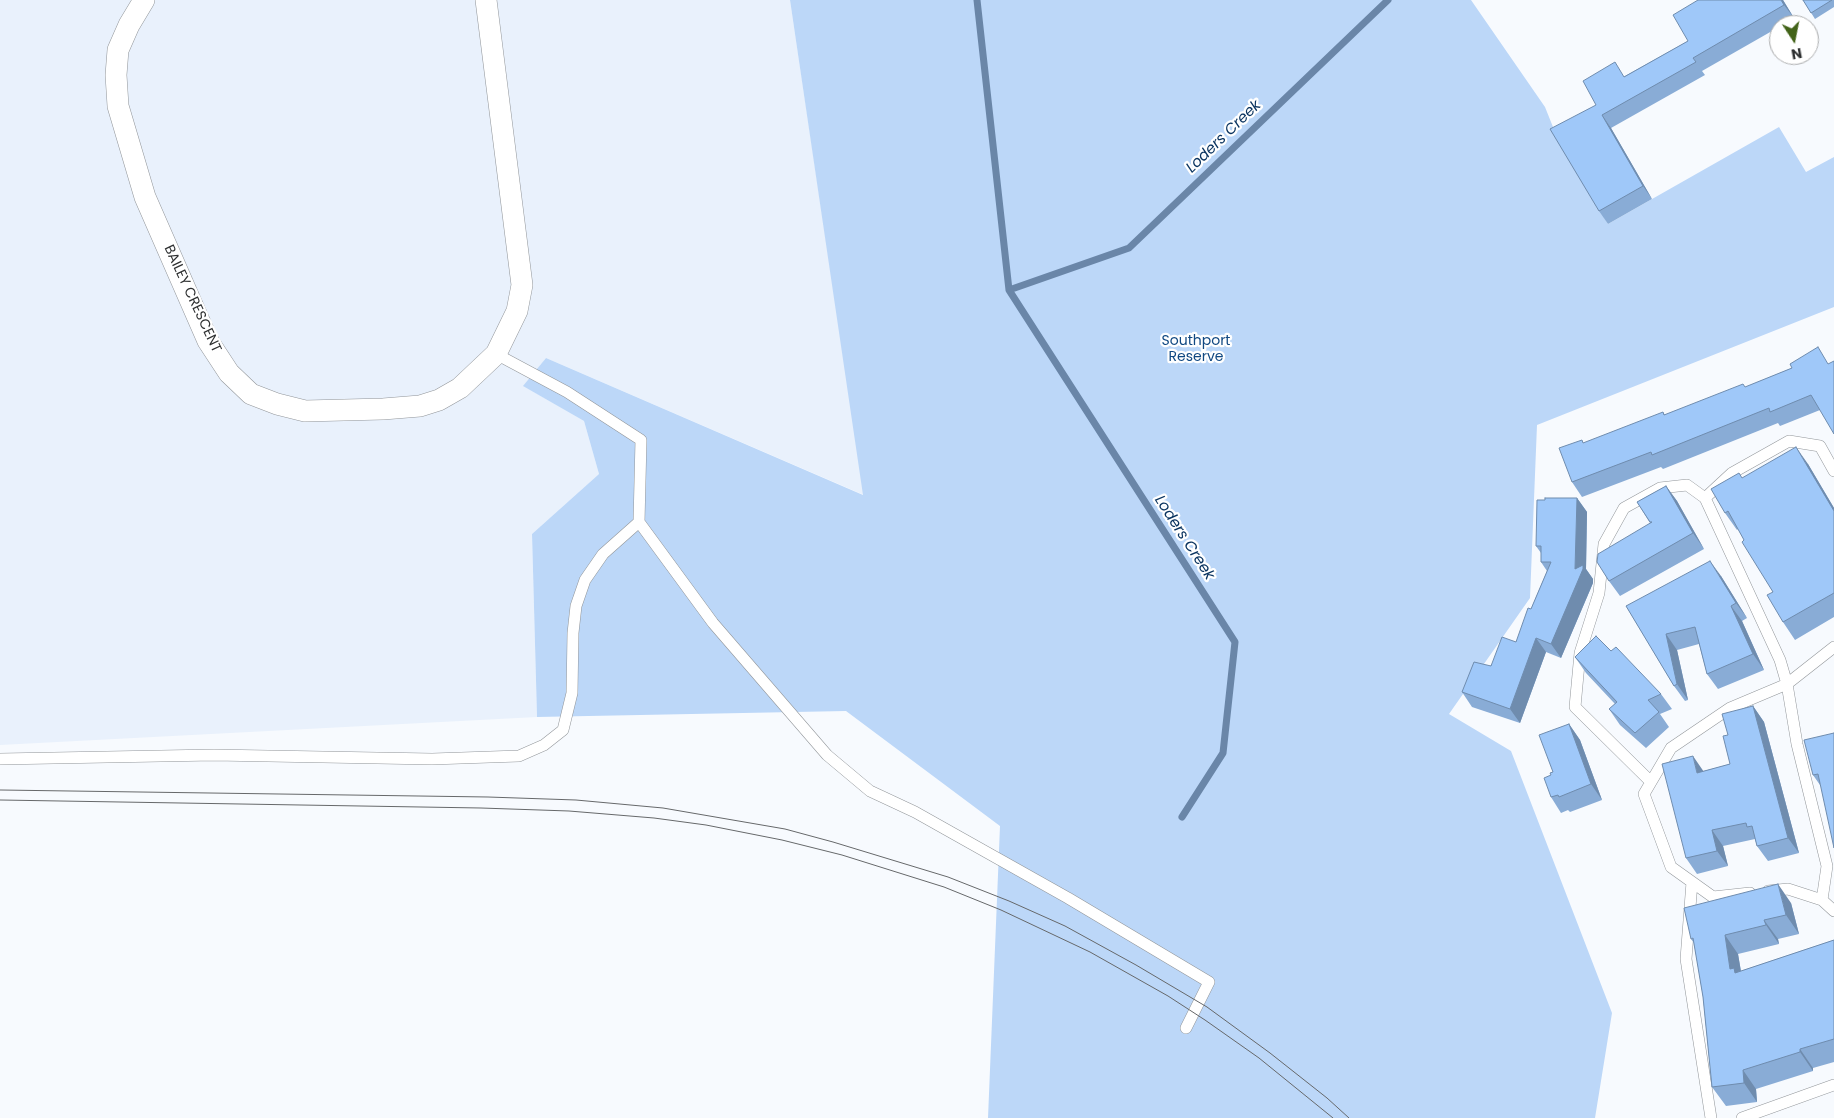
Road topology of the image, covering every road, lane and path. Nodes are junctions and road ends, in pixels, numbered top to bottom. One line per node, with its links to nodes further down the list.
1 (144, 0): 3 (street, BAILEY CRESCENT)
2 (486, 0): 3 (street, BAILEY CRESCENT)
3 (496, 354): 6 (lane)
4 (1834, 470): 5 (lane)
5 (1705, 498): 8 (lane); 10 (lane)
6 (639, 522): 9 (lane); 14 (lane)
7 (1834, 647): 8 (lane)
8 (1787, 684): 10 (lane); 12 (lane)
9 (0, 758)
10 (1651, 782): 11 (lane)
11 (1692, 882): 12 (lane); 16 (lane)
12 (1822, 900): 13 (lane)
13 (1834, 911)
14 (1186, 1028)
15 (1834, 1085): 17 (lane)
16 (1711, 1118)
17 (1742, 1118)

